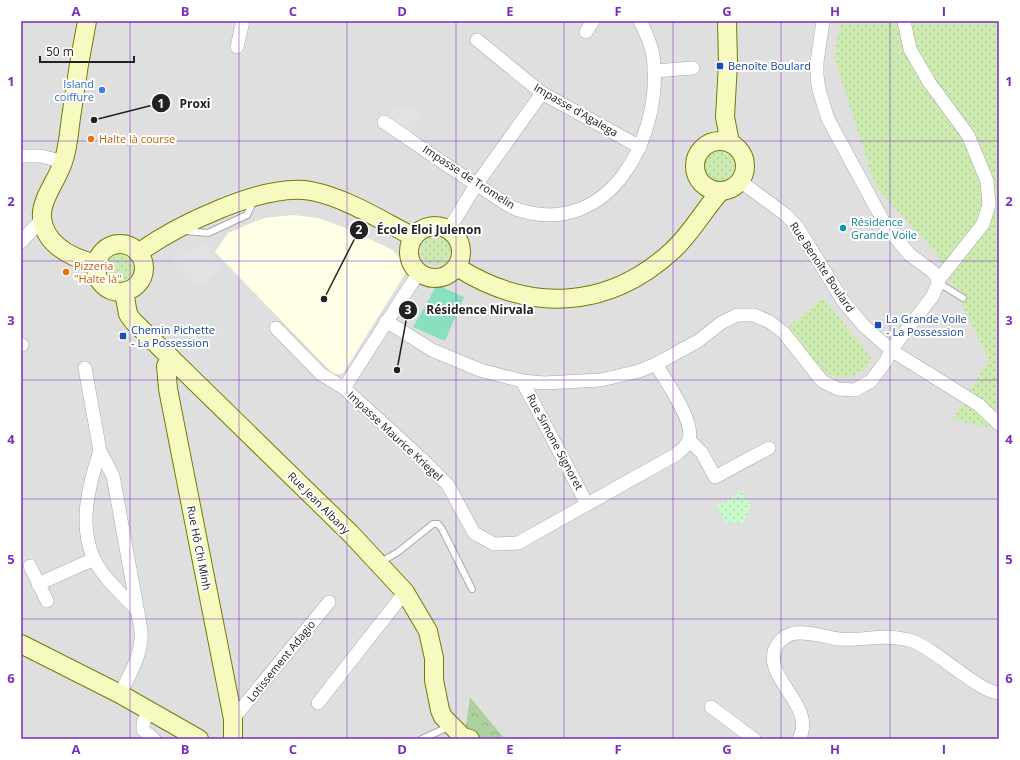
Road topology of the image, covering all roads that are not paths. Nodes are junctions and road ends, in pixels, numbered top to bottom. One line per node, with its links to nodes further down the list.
1 (87, 21): 18 (main road)
2 (243, 21): 10 (street)
3 (593, 21): 8 (street)
4 (640, 21): 12 (street, Impasse de Tromelin)
5 (727, 21): 15 (main road)
6 (823, 21): 30 (street)
7 (904, 21): 30 (street)
8 (586, 32)
9 (477, 40): 13 (street, Impasse d'Agalega)
10 (237, 47)
11 (693, 68): 12 (street)
12 (654, 71): 16 (street, Impasse de Tromelin)
13 (542, 93): 16 (street, Impasse d'Agalega); 20 (street)
14 (384, 122): 20 (street, Impasse de Tromelin)
15 (724, 142): 19 (main road); 21 (main road)
16 (640, 146): 20 (street, Impasse de Tromelin)
17 (21, 156): 18 (street)
18 (64, 162): 22 (main road)
19 (740, 181): 21 (main road); 35 (street, Rue Benoîte Boulard)
20 (476, 185): 23 (street)
21 (712, 189): 28 (main road)
22 (42, 219): 25 (street); 27 (main road)
23 (449, 229): 24 (main road); 28 (main road)
24 (414, 237): 26 (main road); 29 (main road)
25 (21, 242)
26 (138, 253): 27 (main road); 31 (main road)
27 (96, 264): 31 (main road)
28 (457, 267): 29 (main road)
29 (419, 272): 33 (street, Impasse Maurice Kriegel)
30 (937, 282): 32 (lane); 35 (street)
31 (124, 292): 36 (main road, Rue Jean Albany)
32 (963, 298)
33 (386, 321): 39 (street); 40 (street, Impasse Maurice Kriegel)
34 (276, 328): 40 (street)
35 (891, 350): 37 (street); 41 (street, Rue Benoîte Boulard)
36 (171, 358): 47 (main road, Rue Jean Albany); 61 (main road, Rue Hô Chi Minh)
37 (656, 364): 39 (street); 42 (street)
38 (85, 368): 44 (street)
39 (522, 381): 45 (street, Rue Simone Signoret)
40 (344, 388): 45 (street, Impasse Maurice Kriegel)
41 (999, 424)
42 (689, 440): 43 (street); 45 (street, Impasse Maurice Kriegel)
43 (769, 448)
44 (100, 451): 46 (street); 54 (street)
45 (587, 504)
46 (94, 559): 49 (street); 54 (street)
47 (379, 563): 50 (lane); 51 (main road, Rue Jean Albany)
48 (30, 566): 49 (street)
49 (38, 584): 52 (street)
50 (472, 589)
51 (405, 592): 58 (street); 62 (main road, Rue Jean Albany)
52 (47, 601)
53 (329, 602): 61 (street, Lotissement Adagio)
54 (138, 611): 57 (street)
55 (21, 644): 57 (main road)
56 (999, 693): 69 (street)
57 (120, 694): 60 (main road)
58 (318, 703)
59 (711, 707): 68 (street)
60 (148, 710): 63 (street); 64 (main road)
61 (233, 719): 65 (main road, Rue Hô Chi Minh)
62 (452, 726): 66 (lane); 67 (main road, Rue Jean Albany)
63 (154, 739)
64 (199, 739)
65 (233, 739)
66 (422, 739)
67 (470, 739)
68 (754, 739)
69 (798, 739)

